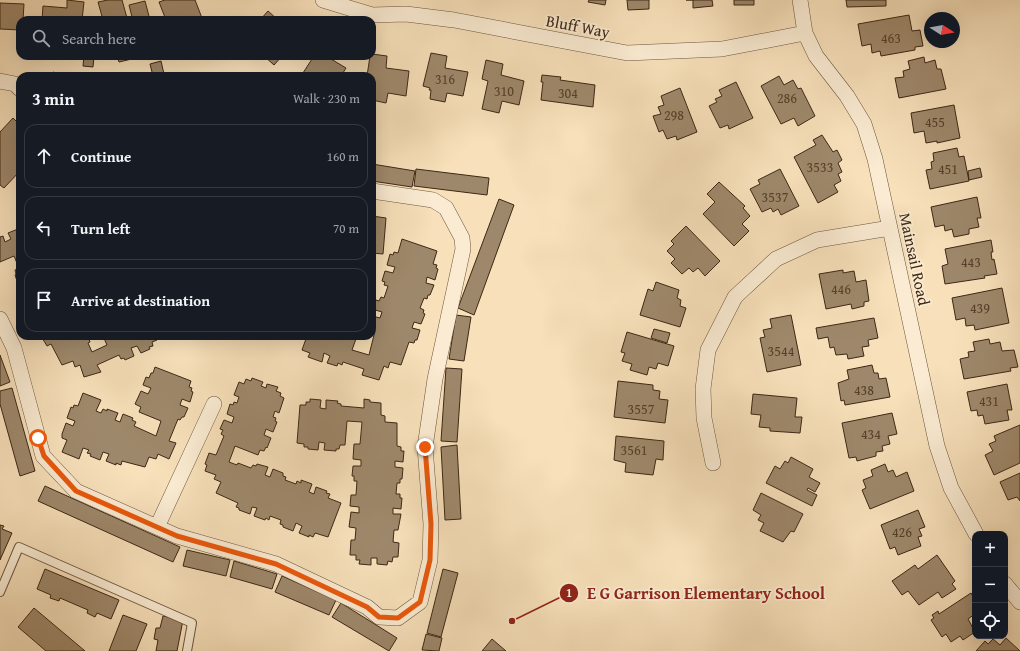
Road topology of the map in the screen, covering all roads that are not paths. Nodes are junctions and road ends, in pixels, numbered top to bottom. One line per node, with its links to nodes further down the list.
1 (323, 0): 3 (street, Bluff Way)
2 (800, 0): 3 (street, Mainsail Road)
3 (806, 33): 7 (street, Mainsail Road)
4 (0, 81): 5 (street)
5 (16, 85)
6 (376, 192): 11 (street)
7 (890, 228): 10 (street); 12 (street, Mainsail Road)
8 (0, 319): 11 (street)
9 (214, 404): 11 (street)
10 (713, 463)
11 (157, 527)
12 (974, 531)
13 (1008, 588): 15 (street)
14 (0, 592): 16 (lane)
15 (1020, 602)
16 (187, 651)

